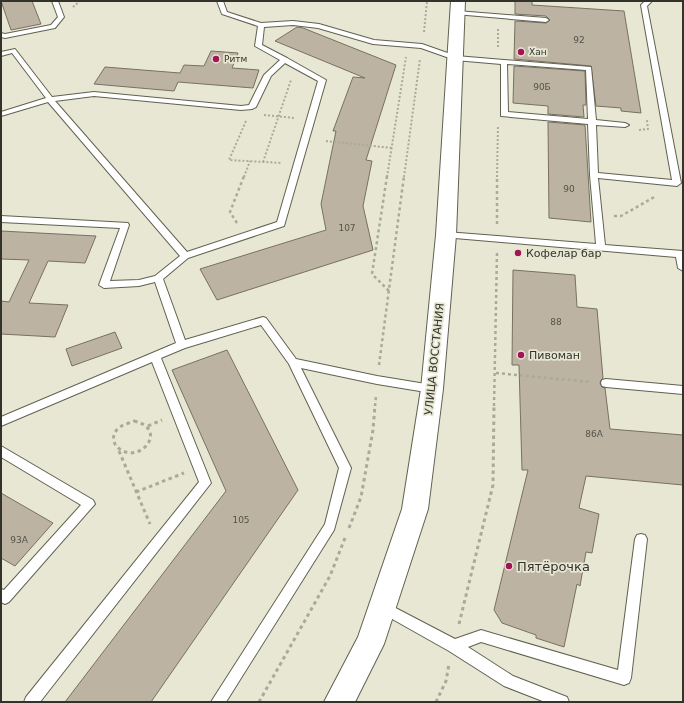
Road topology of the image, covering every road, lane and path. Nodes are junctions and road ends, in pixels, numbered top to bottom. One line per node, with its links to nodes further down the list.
1 (55, 1): 9 (lane)
2 (220, 1): 8 (lane)
3 (428, 1): 11 (path)
4 (649, 1): 31 (lane)
5 (457, 7): 6 (lane); 13 (main road, УЛИЦА ВОССТАНИЯ)
6 (498, 17): 7 (lane); 15 (path)
7 (546, 20)
8 (261, 25): 10 (lane); 14 (lane)
9 (1, 35)
10 (408, 45): 11 (lane); 26 (path)
11 (422, 46): 13 (lane); 42 (path)
12 (1, 54): 17 (lane)
13 (455, 58): 15 (lane); 34 (main road, УЛИЦА ВОССТАНИЯ)
14 (285, 59): 16 (lane); 18 (lane)
15 (501, 62): 22 (lane); 22 (lane)
16 (296, 65): 20 (path); 21 (lane)
17 (50, 98): 18 (lane); 19 (lane); 39 (lane)
18 (251, 110): 20 (path); 27 (path)
19 (1, 114)
20 (278, 116): 21 (path); 28 (path)
21 (311, 120): 29 (lane)
22 (592, 122): 24 (lane); 30 (lane)
23 (498, 123): 36 (path)
24 (625, 124)
25 (326, 141): 26 (path)
26 (392, 148): 42 (path)
27 (250, 161): 28 (path); 35 (path)
28 (263, 162): 29 (path)
29 (298, 164): 35 (lane)
30 (594, 175): 31 (lane); 32 (lane)
31 (680, 184): 32 (path)
32 (598, 215): 37 (lane)
33 (1, 219): 41 (lane)
34 (446, 235): 36 (lane); 49 (main road, УЛИЦА ВОССТАНИЯ)
35 (244, 236): 39 (lane)
36 (497, 239): 37 (lane); 46 (path)
37 (601, 247): 38 (lane)
38 (681, 254): 40 (lane)
39 (185, 256): 41 (lane)
40 (683, 268)
41 (158, 278): 43 (lane)
42 (390, 292): 47 (path)
43 (182, 345): 44 (lane); 45 (lane)
44 (154, 357): 51 (lane); 54 (lane)
45 (293, 362): 47 (lane); 62 (lane)
46 (496, 373): 48 (path); 60 (path)
47 (377, 380): 49 (lane); 63 (path)
48 (606, 383): 50 (lane)
49 (432, 389): 59 (main road, УЛИЦА ВОССТАНИЯ)
50 (683, 390)
51 (1, 422)
52 (118, 450): 52 (path); 55 (path)
53 (1, 451): 58 (lane)
54 (198, 467): 55 (path); 57 (lane)
55 (136, 492): 57 (path)
56 (641, 539): 60 (lane)
57 (158, 542): 61 (lane)
58 (1, 595)
59 (382, 606): 60 (lane); 64 (main road, УЛИЦА ВОССТАНИЯ)
60 (454, 646): 65 (path); 66 (lane)
61 (31, 702)
62 (218, 702)
63 (259, 702)
64 (339, 702)
65 (436, 702)
66 (562, 702)

